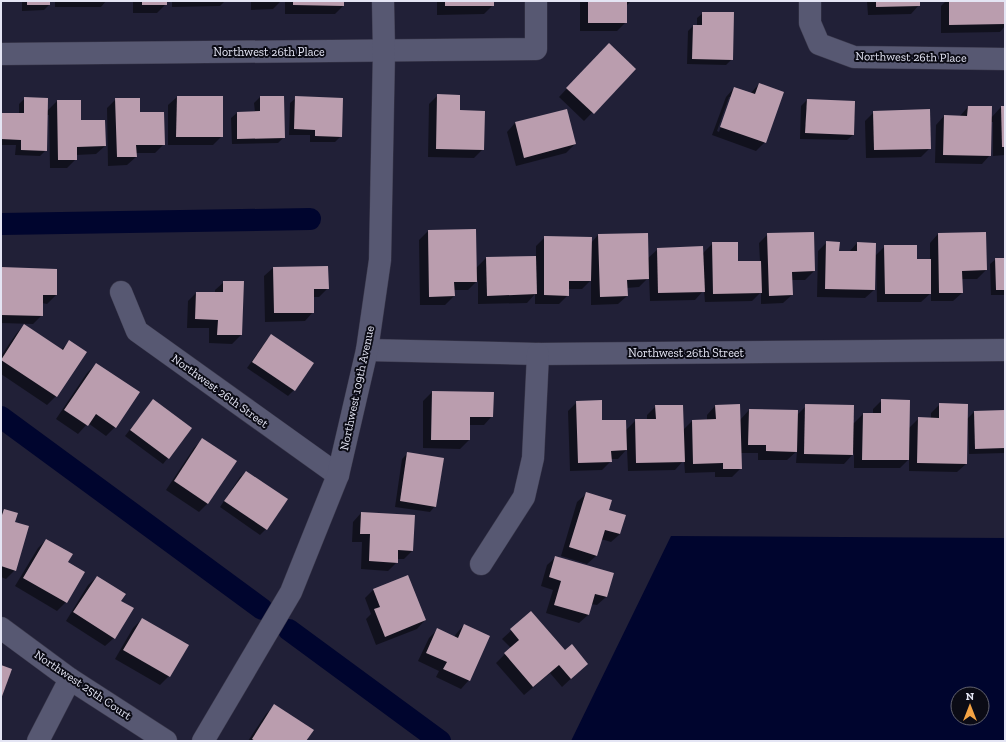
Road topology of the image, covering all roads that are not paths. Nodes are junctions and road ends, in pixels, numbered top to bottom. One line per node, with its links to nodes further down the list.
1 (384, 1): 4 (street, Northwest 109th Avenue)
2 (536, 1): 4 (street, Northwest 26th Place)
3 (810, 1): 6 (street, Northwest 26th Place)
4 (384, 51): 5 (street, Northwest 26th Place); 8 (street, Northwest 109th Avenue)
5 (1, 54)
6 (1005, 58)
7 (121, 292): 11 (street, Northwest 26th Street)
8 (368, 350): 10 (street, Northwest 26th Street); 11 (street, Northwest 109th Avenue)
9 (1005, 350): 10 (street, Northwest 26th Street)
10 (538, 354): 12 (street)
11 (338, 475): 17 (street, Northwest 109th Avenue)
12 (480, 564)
13 (1, 628): 14 (street, Northwest 25th Court)
14 (70, 679): 15 (street); 16 (street, Northwest 25th Court)
15 (38, 741)
16 (166, 741)
17 (203, 741)

